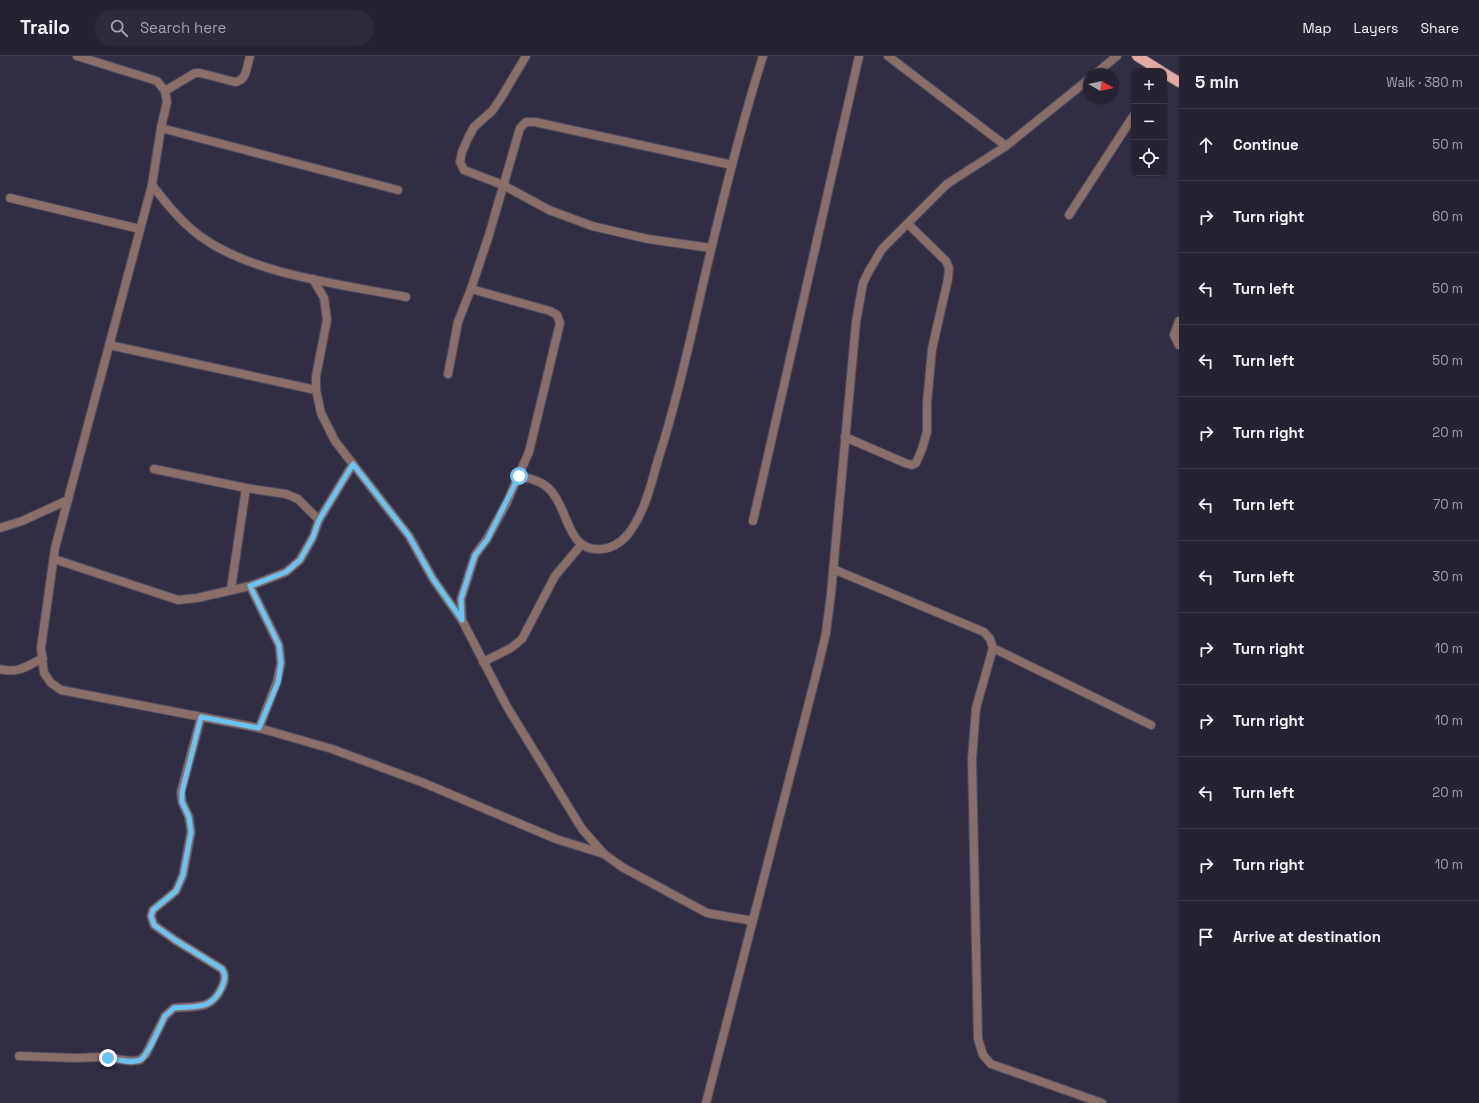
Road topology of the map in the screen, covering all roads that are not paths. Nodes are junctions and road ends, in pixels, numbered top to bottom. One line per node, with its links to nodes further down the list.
1 (77, 56): 14 (street)
2 (250, 56): 14 (street)
3 (526, 56): 20 (street)
4 (763, 56): 18 (street)
5 (859, 56): 42 (street)
6 (888, 56): 17 (street)
7 (1117, 56): 9 (street)
8 (1137, 56): 10 (main road)
9 (1102, 68)
10 (1156, 68)
11 (1167, 75): 12 (main road)
12 (1179, 82)
13 (1083, 84): 17 (street)
14 (165, 91): 16 (street)
15 (1131, 120): 23 (street)
16 (160, 128): 19 (street); 21 (street)
17 (1006, 146): 24 (street)
18 (732, 165): 20 (street); 26 (street)
19 (152, 185): 25 (street); 27 (street)
20 (503, 185): 26 (street); 28 (street)
21 (398, 190)
22 (10, 198): 25 (street)
23 (1069, 214)
24 (908, 224): 35 (street); 35 (street)
25 (140, 229): 31 (street)
26 (711, 248): 44 (street)
27 (312, 279): 29 (street); 34 (street)
28 (471, 289): 33 (street); 38 (street)
29 (406, 297)
30 (1179, 321): 32 (street)
31 (109, 345): 34 (street); 40 (street)
32 (1179, 345)
33 (448, 374)
34 (316, 390): 36 (street)
35 (845, 437): 46 (street)
36 (353, 464): 41 (street); 49 (street)
37 (154, 469): 39 (street)
38 (519, 476): 44 (street); 49 (street)
39 (246, 488): 41 (street); 48 (street)
40 (68, 500): 43 (street); 45 (street)
41 (319, 520): 47 (street)
42 (753, 521)
43 (0, 528)
44 (581, 545): 52 (street)
45 (54, 559): 48 (street); 51 (street)
46 (833, 569): 50 (street); 58 (street)
47 (250, 586): 48 (street); 56 (street)
48 (231, 589)
49 (462, 620): 52 (street)
50 (993, 648): 55 (street); 61 (street)
51 (43, 658): 53 (street); 54 (street)
52 (483, 662): 57 (street)
53 (0, 668)
54 (201, 717): 56 (street); 59 (street)
55 (1151, 725)
56 (259, 728): 57 (street)
57 (604, 854): 58 (street)
58 (753, 921): 60 (street)
59 (19, 1056)
60 (706, 1103)
61 (1102, 1103)

